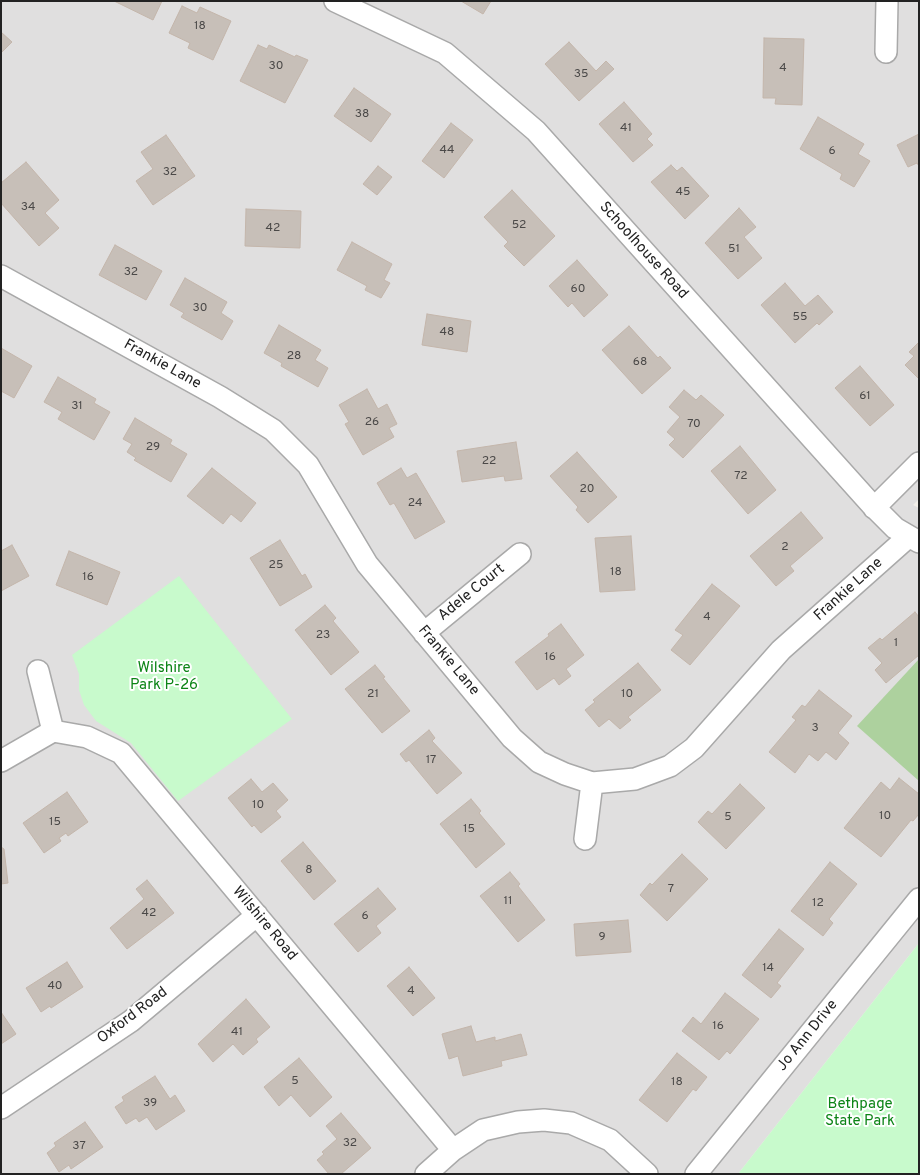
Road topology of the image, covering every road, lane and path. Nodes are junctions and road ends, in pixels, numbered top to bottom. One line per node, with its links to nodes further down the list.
1 (335, 1): 3 (street, Schoolhouse Road)
2 (887, 1): 4 (street)
3 (357, 6): 7 (street, Schoolhouse Road)
4 (886, 52)
5 (1, 276): 10 (street, Frankie Lane)
6 (919, 463): 7 (street)
7 (874, 508): 8 (street, Schoolhouse Road)
8 (913, 540): 14 (street, Frankie Lane)
9 (520, 554): 10 (street, Adele Court)
10 (424, 633): 14 (street, Frankie Lane)
11 (38, 671): 12 (street)
12 (54, 731): 13 (street); 17 (street, Wilshire Road)
13 (1, 760)
14 (592, 783): 15 (street)
15 (585, 839)
16 (919, 899): 22 (street, Jo Ann Drive)
17 (257, 915): 18 (street, Oxford Road); 19 (street, Wilshire Road)
18 (1, 1108)
19 (453, 1150): 20 (street); 21 (street)
20 (426, 1174)
21 (647, 1174)
22 (696, 1174)

